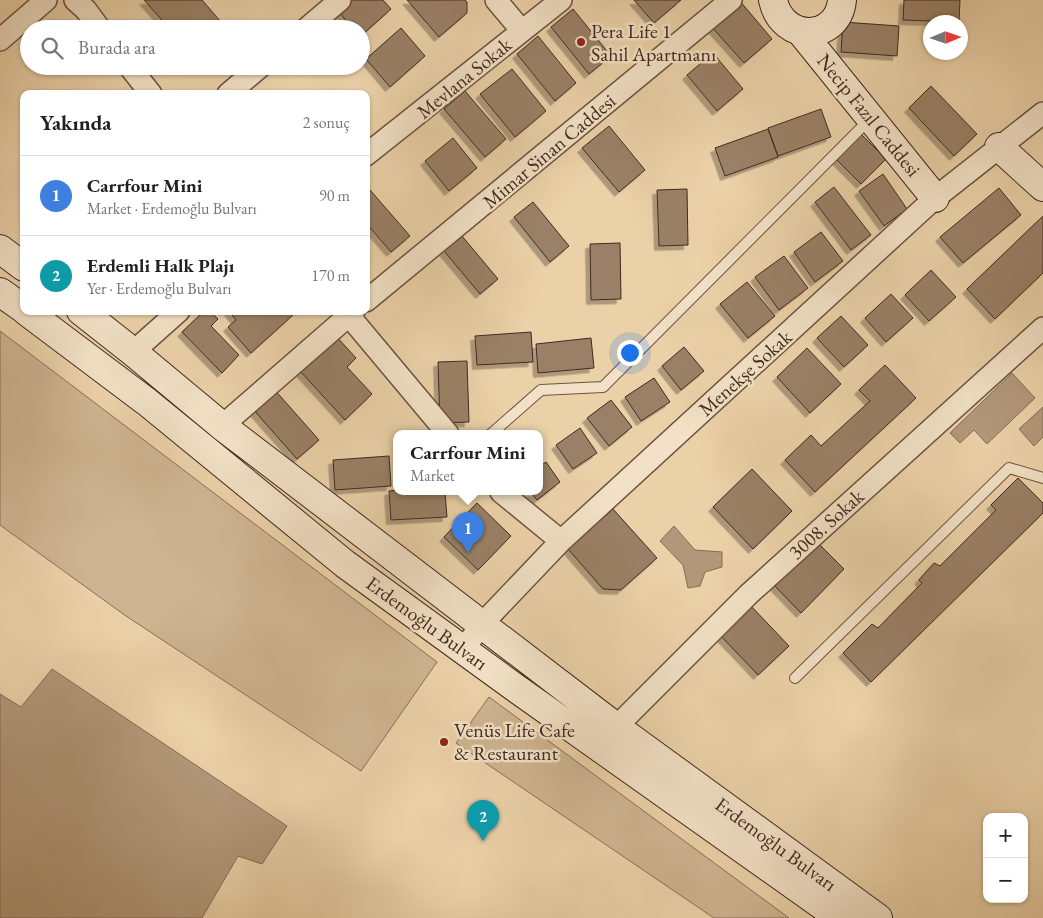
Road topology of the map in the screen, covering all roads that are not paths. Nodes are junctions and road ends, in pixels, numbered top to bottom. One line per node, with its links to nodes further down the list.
1 (46, 0): 9 (street)
2 (340, 0): 11 (street)
3 (496, 0): 13 (street)
4 (561, 0): 13 (street, Mevlana Sokak)
5 (731, 0): 29 (street, Mimar Sinan Caddesi)
6 (773, 0): 14 (main road, Necip Fazıl Caddesi)
7 (844, 2): 14 (main road)
8 (87, 3): 10 (street)
9 (23, 20)
10 (96, 20)
11 (317, 20)
12 (20, 23): 15 (street)
13 (522, 32): 23 (street, Mevlana Sokak)
14 (801, 32): 21 (main road, Necip Fazıl Caddesi)
15 (0, 40)
16 (136, 75): 18 (street)
17 (250, 75): 19 (street)
18 (148, 90)
19 (233, 90)
20 (1043, 113): 22 (street, Menekşe Sokak)
21 (871, 118): 25 (main road, Necip Fazıl Caddesi); 40 (lane)
22 (999, 147): 24 (main road); 25 (street, Menekşe Sokak)
23 (370, 152)
24 (1043, 187)
25 (935, 198): 43 (street, Menekşe Sokak)
26 (0, 249): 27 (main road)
27 (20, 264)
28 (0, 292): 30 (main road, Erdemoğlu Bulvarı)
29 (370, 298)
30 (20, 306)
31 (32, 315): 45 (main road, Erdemoğlu Bulvarı)
32 (86, 315): 37 (main road, Erdemoğlu Bulvarı)
33 (175, 315): 37 (street)
34 (347, 315): 38 (street)
35 (351, 315): 39 (street)
36 (1043, 328): 47 (street, 3008. Sokak)
37 (133, 352): 38 (main road, Erdemoğlu Bulvarı)
38 (222, 426): 44 (main road, Erdemoğlu Bulvarı)
39 (445, 430)
40 (496, 430)
41 (1043, 478): 46 (lane)
42 (505, 495): 43 (street)
43 (561, 541): 44 (street, Menekşe Sokak)
44 (482, 624): 45 (street, Menekşe Sokak); 47 (main road, Erdemoğlu Bulvarı)
45 (463, 650): 48 (main road, Erdemoğlu Bulvarı)
46 (795, 678)
47 (616, 728): 49 (main road, Erdemoğlu Bulvarı)
48 (840, 918)
49 (878, 918)

